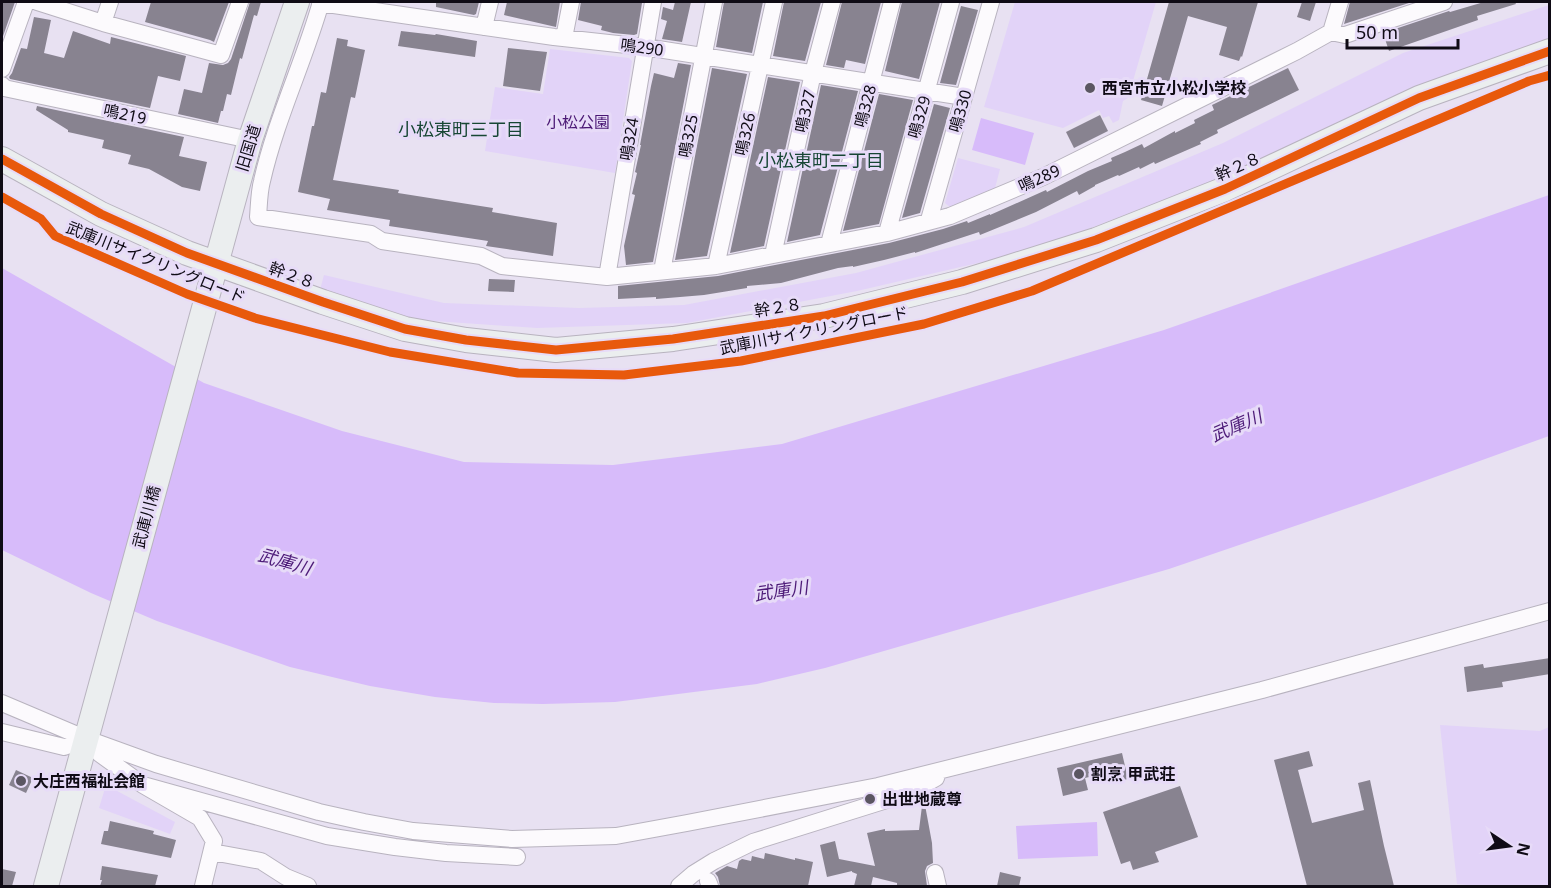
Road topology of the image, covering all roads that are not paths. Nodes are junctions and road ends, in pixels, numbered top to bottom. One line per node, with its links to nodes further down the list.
1 (26, 2): 26 (street)
2 (37, 2): 18 (street)
3 (110, 2): 18 (street)
4 (240, 2): 18 (street)
5 (313, 2): 17 (street, 鳴290); 32 (street, 旧国道); 41 (street, 鳴289)
6 (490, 2): 19 (street)
7 (571, 2): 21 (street)
8 (653, 2): 22 (street, 鳴324)
9 (714, 2): 24 (street, 鳴325)
10 (774, 2): 25 (street, 鳴326)
11 (832, 2): 27 (street, 鳴327)
12 (892, 2): 28 (street, 鳴328)
13 (951, 2): 30 (street, 鳴329)
14 (991, 2): 31 (street, 鳴330)
15 (1340, 2): 20 (street)
16 (1444, 2): 20 (street, 鳴289)
17 (407, 8): 19 (street, 鳴290)
18 (102, 23)
19 (484, 27): 21 (street, 鳴290)
20 (1331, 32): 34 (street, 鳴289)
21 (564, 38): 22 (street, 鳴290)
22 (645, 47): 24 (street, 鳴290); 41 (street, 鳴324)
23 (1550, 51): 38 (street, 幹２８)
24 (703, 56): 25 (street, 鳴290); 40 (street, 鳴325)
25 (760, 65): 27 (street, 鳴290); 39 (street, 鳴326)
26 (2, 69)
27 (813, 73): 28 (street, 鳴290); 37 (street, 鳴327)
28 (871, 82): 30 (street, 鳴290); 36 (street, 鳴328)
29 (2, 85): 32 (street, 鳴219)
30 (926, 91): 31 (street, 鳴290); 35 (street, 鳴329)
31 (964, 97): 34 (street, 鳴330)
32 (250, 140): 38 (street, 旧国道)
33 (2, 159): 38 (street, 幹２８)
34 (929, 220): 35 (street, 鳴289)
35 (887, 233): 36 (street, 鳴289)
36 (828, 244): 37 (street, 鳴289)
37 (773, 255): 39 (street, 鳴289)
38 (215, 263): 42 (street, 旧国道)
39 (716, 266): 40 (street, 鳴289)
40 (662, 271): 41 (street, 鳴289)
41 (607, 278)
42 (206, 296): 46 (street, 武庫川橋)
43 (1550, 611): 47 (street)
44 (2, 703): 46 (street)
45 (2, 732): 46 (street)
46 (87, 739): 47 (street); 48 (street); 52 (street, 武庫川橋)
47 (940, 771): 55 (street)
48 (142, 785): 49 (street); 50 (street)
49 (212, 852): 51 (street); 53 (street)
50 (517, 857)
51 (285, 882): 54 (street)
52 (46, 886)
53 (203, 886)
54 (308, 886)
55 (679, 886)

